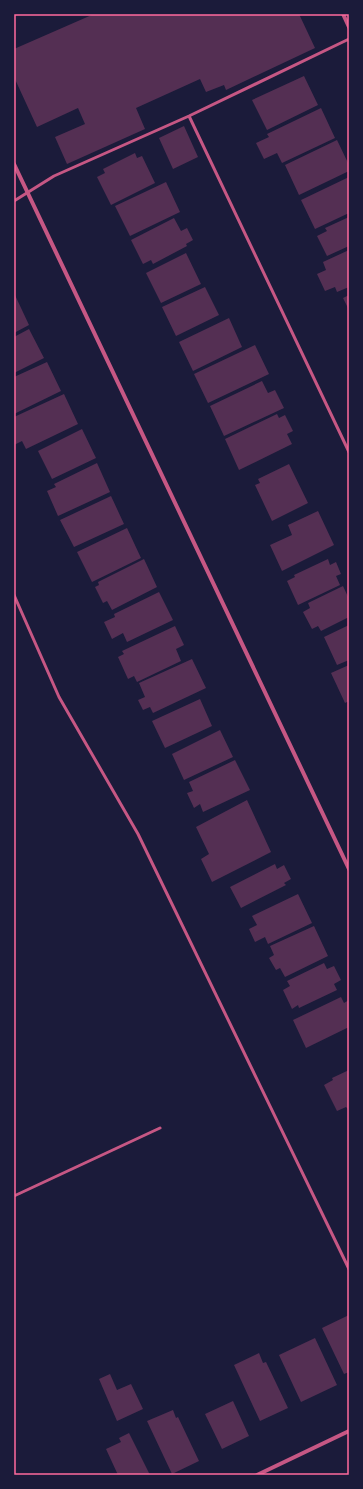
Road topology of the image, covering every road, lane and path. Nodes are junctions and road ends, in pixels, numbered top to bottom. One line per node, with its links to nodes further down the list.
1 (343, 14): 2 (street)
2 (349, 27)
3 (349, 39): 4 (lane)
4 (189, 116): 6 (lane); 8 (lane)
5 (14, 164): 6 (street)
6 (28, 194): 7 (lane); 10 (street)
7 (14, 201)
8 (349, 452)
9 (14, 595): 13 (lane)
10 (349, 869)
11 (160, 1128): 12 (lane)
12 (14, 1196)
13 (349, 1269)
14 (349, 1431): 15 (street)
15 (257, 1475)

